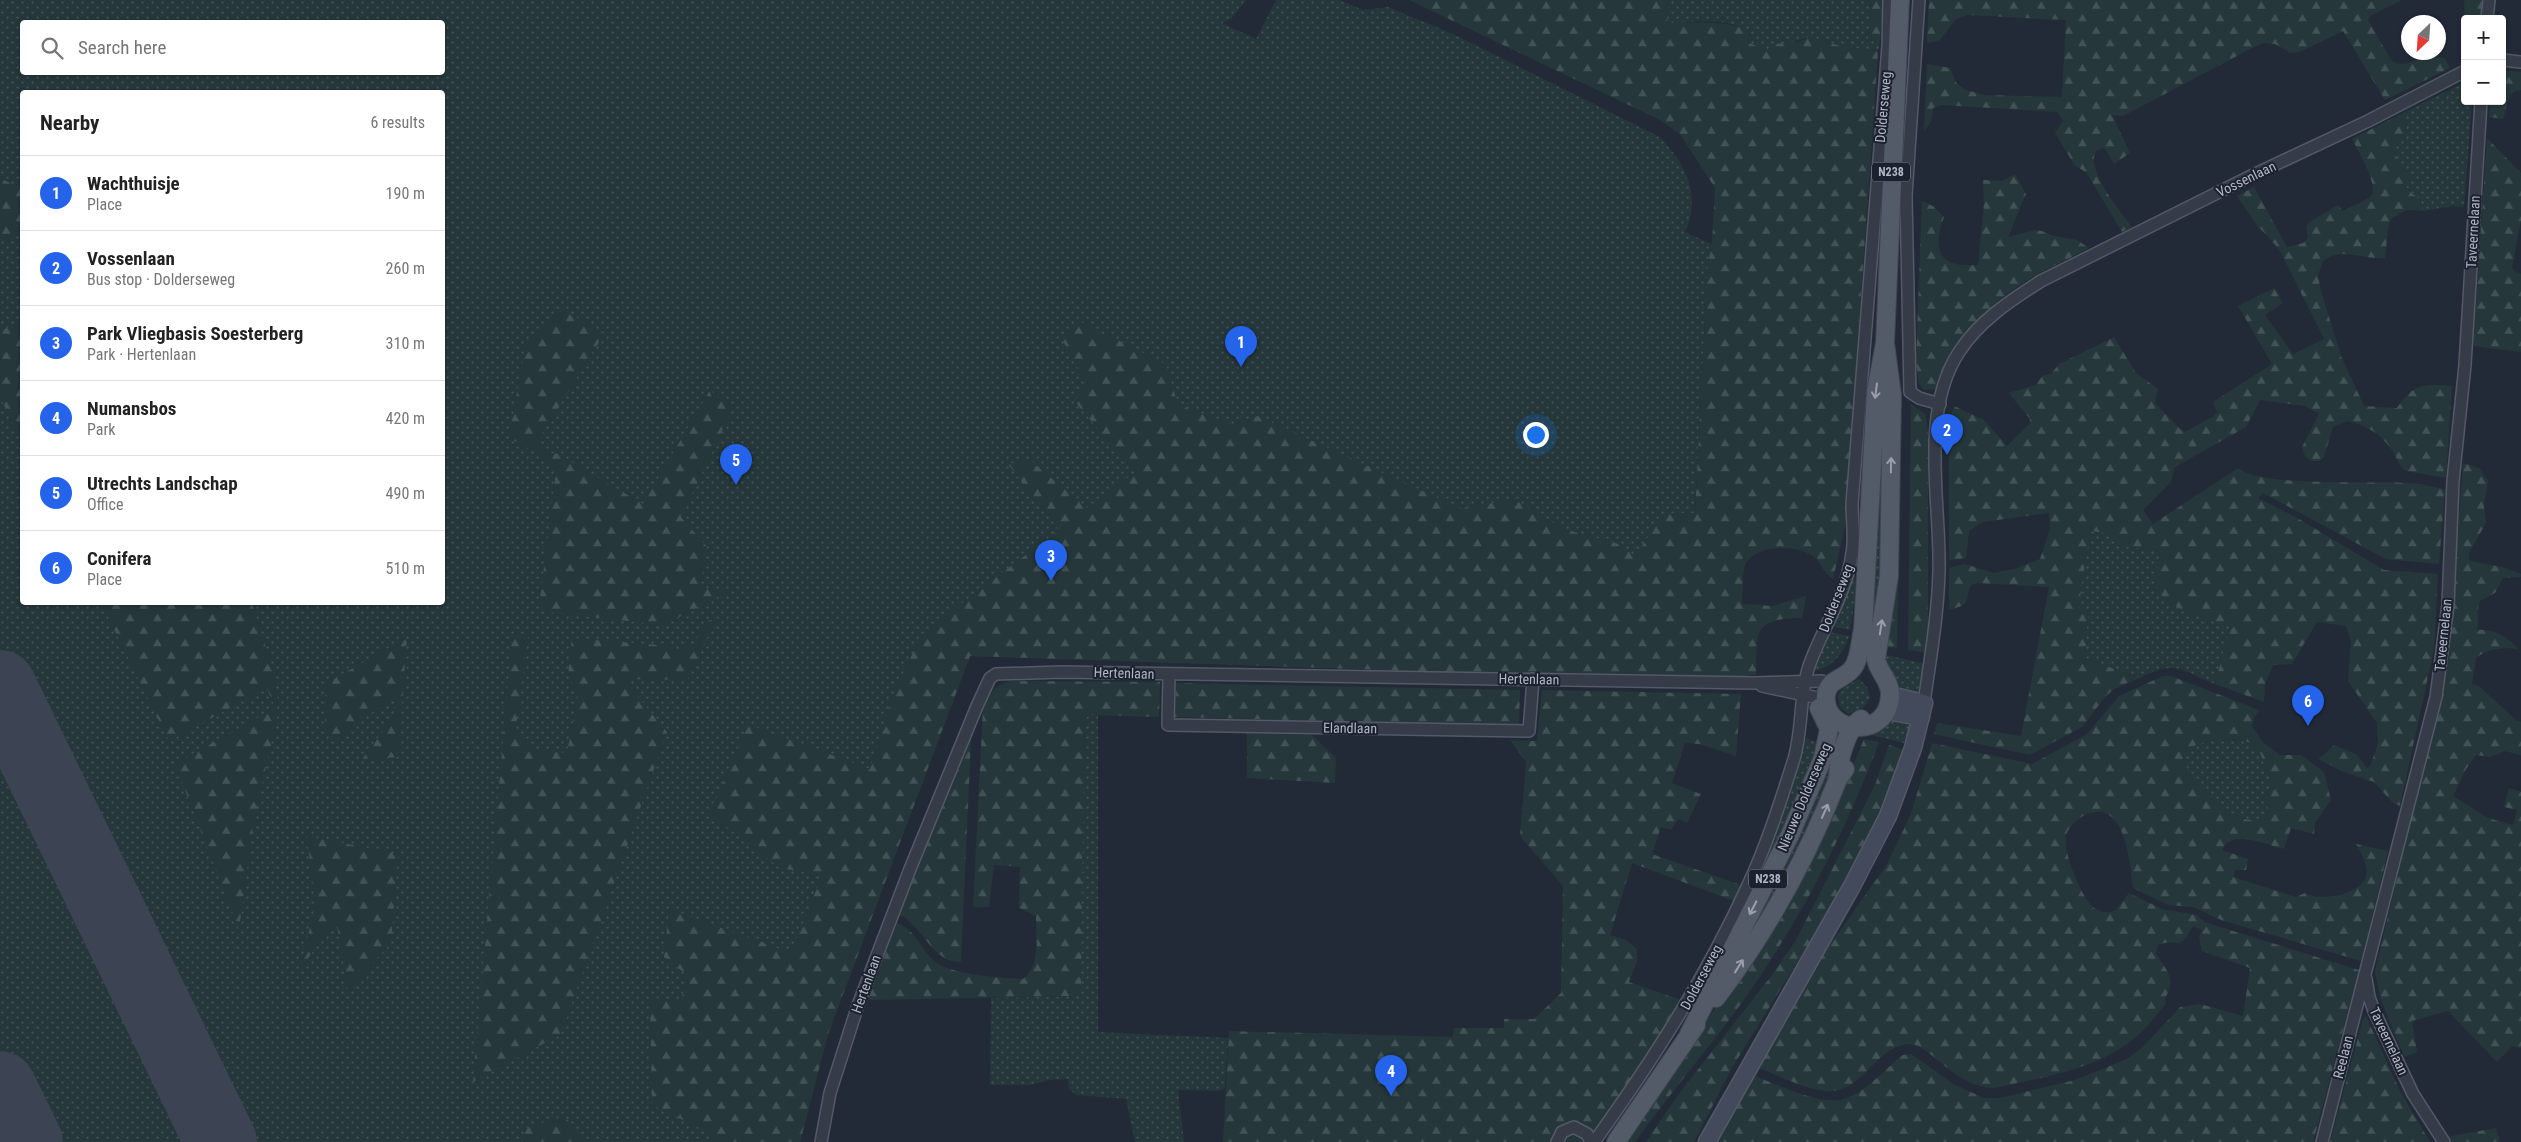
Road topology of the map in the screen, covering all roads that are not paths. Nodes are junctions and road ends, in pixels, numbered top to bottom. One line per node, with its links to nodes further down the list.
1 (1889, 0): 15 (street, Dolderseweg)
2 (1900, 0): 10 (main road, Dolderseweg / N238)
3 (1919, 0): 11 (street, Dolderseweg)
4 (2489, 0): 5 (street)
5 (2487, 15)
6 (2506, 60): 7 (street)
7 (2521, 62)
8 (2461, 73): 11 (street, Vossenlaan)
9 (2481, 105): 19 (street, Taveernelaan)
10 (1885, 343): 12 (main road, Dolderseweg / N238, one-way to 12); 16 (main road, Dolderseweg / N238, one-way to 10)
11 (1940, 404): 17 (street)
12 (1850, 666): 15 (main road); 16 (main road)
13 (1169, 675): 14 (street, Hertenlaan); 14 (street, Elandlaan); 21 (street, Hertenlaan)
14 (1533, 679): 15 (street, Hertenlaan)
15 (1815, 690): 18 (main road); 20 (main road, Nieuwe Dolderseweg / N238, one-way to 20); 23 (street, Dolderseweg)
16 (1886, 699): 17 (main road); 18 (main road)
17 (1922, 710): 25 (main road)
18 (1858, 728): 20 (main road, Nieuwe Dolderseweg / N238, one-way to 18)
19 (2365, 972): 26 (street, Reelaan); 27 (street, Taveernelaan)
20 (1689, 1034): 24 (main road, Nieuwe Dolderseweg / N238)
21 (821, 1142)
22 (1557, 1142): 23 (street, Dolderseweg)
23 (1592, 1142)
24 (1616, 1142)
25 (1707, 1142)
26 (2322, 1142)
27 (2444, 1142)

